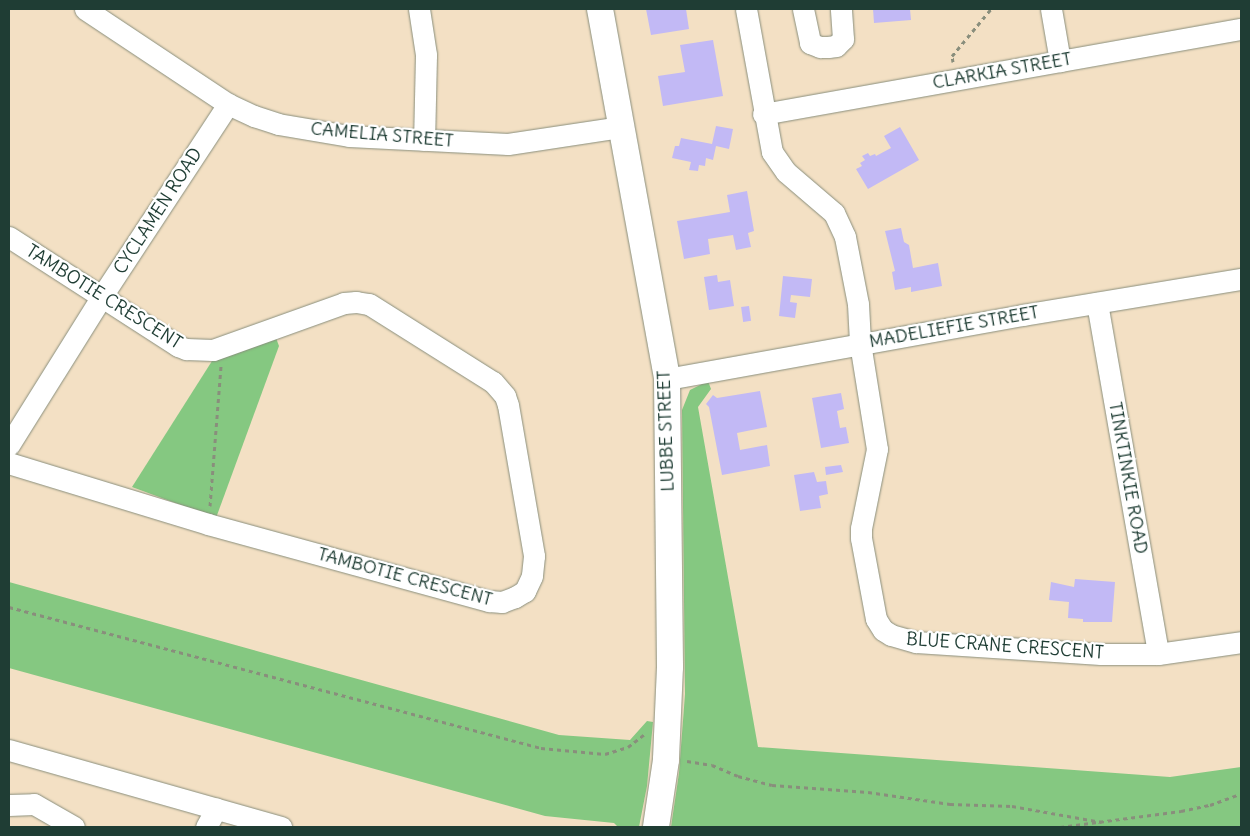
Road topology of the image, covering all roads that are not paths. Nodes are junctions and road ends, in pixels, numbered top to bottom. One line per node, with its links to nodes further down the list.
1 (419, 9): 13 (street)
2 (600, 9): 12 (main road, LUBBE STREET)
3 (746, 9): 11 (street, BLUE CRANE CRESCENT)
4 (803, 9): 5 (street)
5 (841, 9)
6 (1051, 9): 9 (street)
7 (96, 12): 10 (street, CAMELIA STREET)
8 (1241, 29): 9 (street, CLARKIA STREET)
9 (1060, 61): 11 (street, CLARKIA STREET)
10 (228, 104): 13 (street, CAMELIA STREET); 16 (street, CYCLAMEN ROAD)
11 (763, 114): 18 (street, BLUE CRANE CRESCENT)
12 (620, 127): 13 (street, CAMELIA STREET); 19 (main road, LUBBE STREET)
13 (424, 140)
14 (9, 236): 16 (street, TAMBOTIE CRESCENT)
15 (1241, 279): 17 (street, MADELIEFIE STREET)
16 (102, 296): 20 (street, CYCLAMEN ROAD); 21 (street, TAMBOTIE CRESCENT)
17 (1097, 303): 18 (street, MADELIEFIE STREET); 23 (street, TINKTINKIE ROAD)
18 (860, 343): 19 (street, MADELIEFIE STREET); 23 (street, BLUE CRANE CRESCENT)
19 (667, 379): 29 (main road, LUBBE STREET)
20 (9, 445)
21 (9, 463)
22 (1241, 642): 23 (street, BLUE CRANE CRESCENT)
23 (1158, 654)
24 (9, 750): 26 (street)
25 (9, 805): 27 (street)
26 (211, 818): 28 (street)
27 (74, 827)
28 (277, 827)
29 (656, 827)

